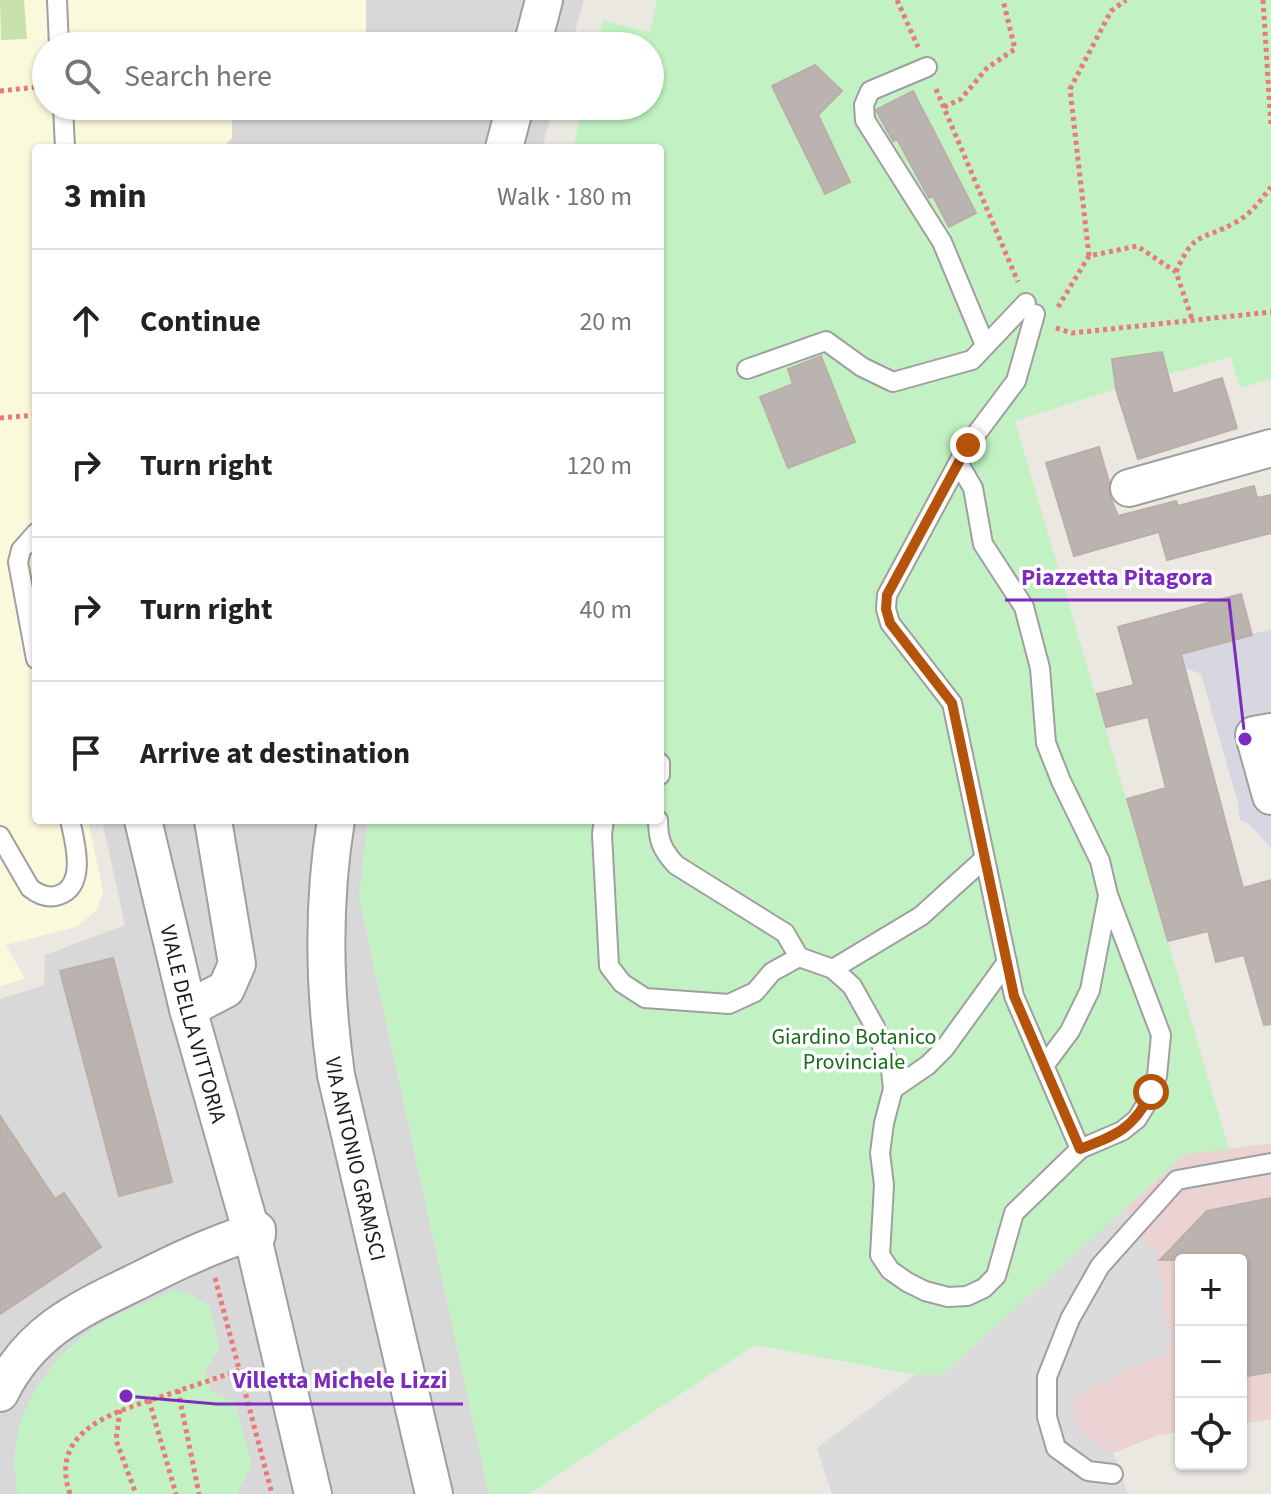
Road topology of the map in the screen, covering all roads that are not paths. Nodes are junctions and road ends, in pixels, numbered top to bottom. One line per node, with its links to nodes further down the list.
1 (57, 0): 3 (lane)
2 (544, 0): 4 (street)
3 (58, 32)
4 (536, 32)
5 (927, 67): 10 (lane)
6 (64, 120): 8 (lane)
7 (511, 120): 9 (street)
8 (65, 144)
9 (505, 144)
10 (985, 345): 11 (lane); 13 (lane)
11 (747, 369)
12 (1271, 448): 14 (street)
13 (959, 464): 26 (lane); 27 (lane)
14 (1129, 488)
15 (32, 538): 16 (lane)
16 (32, 637)
17 (1271, 732): 18 (street)
18 (1271, 796)
19 (71, 824): 25 (lane)
20 (144, 824): 31 (street, VIALE DELLA VITTORIA)
21 (214, 824): 31 (street)
22 (334, 824): 40 (street, VIA ANTONIO GRAMSCI)
23 (603, 824): 28 (lane)
24 (658, 824): 28 (lane)
25 (0, 836)
26 (984, 859): 29 (lane); 30 (lane)
27 (1108, 895): 32 (lane); 34 (lane)
28 (799, 957): 30 (lane)
29 (1007, 962): 32 (lane); 33 (lane)
30 (833, 969): 33 (lane)
31 (188, 1009): 36 (street, VIALE DELLA VITTORIA)
32 (1044, 1066): 34 (lane)
33 (893, 1089): 34 (lane)
34 (1080, 1149)
35 (1271, 1163): 38 (lane)
36 (250, 1233): 37 (street); 39 (street, VIALE DELLA VITTORIA)
37 (0, 1393)
38 (1113, 1474)
39 (313, 1494)
40 (434, 1494)

